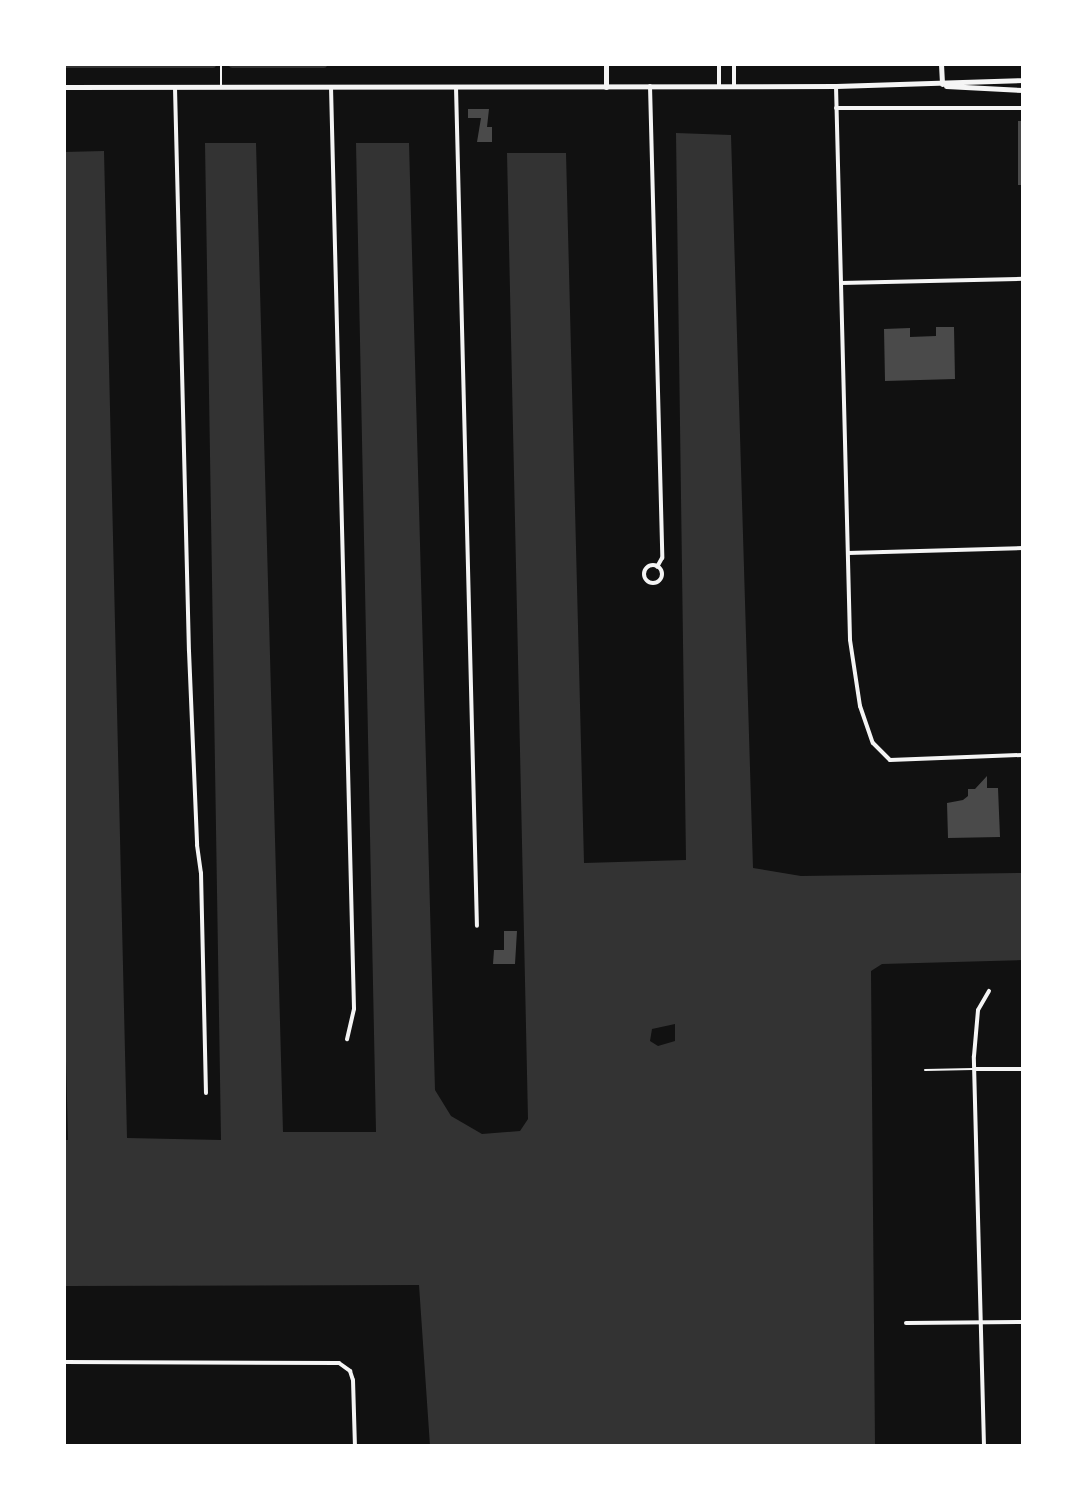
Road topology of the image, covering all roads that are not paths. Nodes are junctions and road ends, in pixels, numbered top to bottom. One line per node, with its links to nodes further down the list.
1 (221, 64): 17 (lane)
2 (606, 64): 15 (main road)
3 (719, 64): 9 (street)
4 (734, 64): 10 (street)
5 (941, 64): 7 (main road)
6 (1023, 80): 7 (main road)
7 (942, 85): 11 (main road); 18 (main road)
8 (650, 86): 9 (main road); 15 (main road); 25 (street)
9 (719, 86): 10 (main road)
10 (734, 86): 11 (main road)
11 (836, 86): 19 (street)
12 (64, 87): 16 (main road)
13 (331, 87): 14 (main road); 17 (main road); 29 (street)
14 (456, 87): 15 (main road); 27 (street)
15 (606, 87)
16 (175, 88): 17 (main road); 33 (street)
17 (221, 88)
18 (1023, 90)
19 (836, 108): 20 (street); 22 (street)
20 (1023, 108)
21 (1023, 279): 22 (street)
22 (841, 283): 24 (street)
23 (1023, 548): 24 (street)
24 (848, 553): 26 (street)
25 (657, 567): 25 (street)
26 (1023, 755)
27 (477, 926)
28 (989, 991): 30 (street)
29 (347, 1039)
30 (975, 1069): 31 (street); 32 (lane); 34 (street)
31 (1023, 1069)
32 (925, 1070)
33 (206, 1093)
34 (981, 1322): 35 (street); 36 (street); 39 (street)
35 (1023, 1322)
36 (906, 1323)
37 (64, 1362): 38 (street)
38 (355, 1446)
39 (984, 1446)

